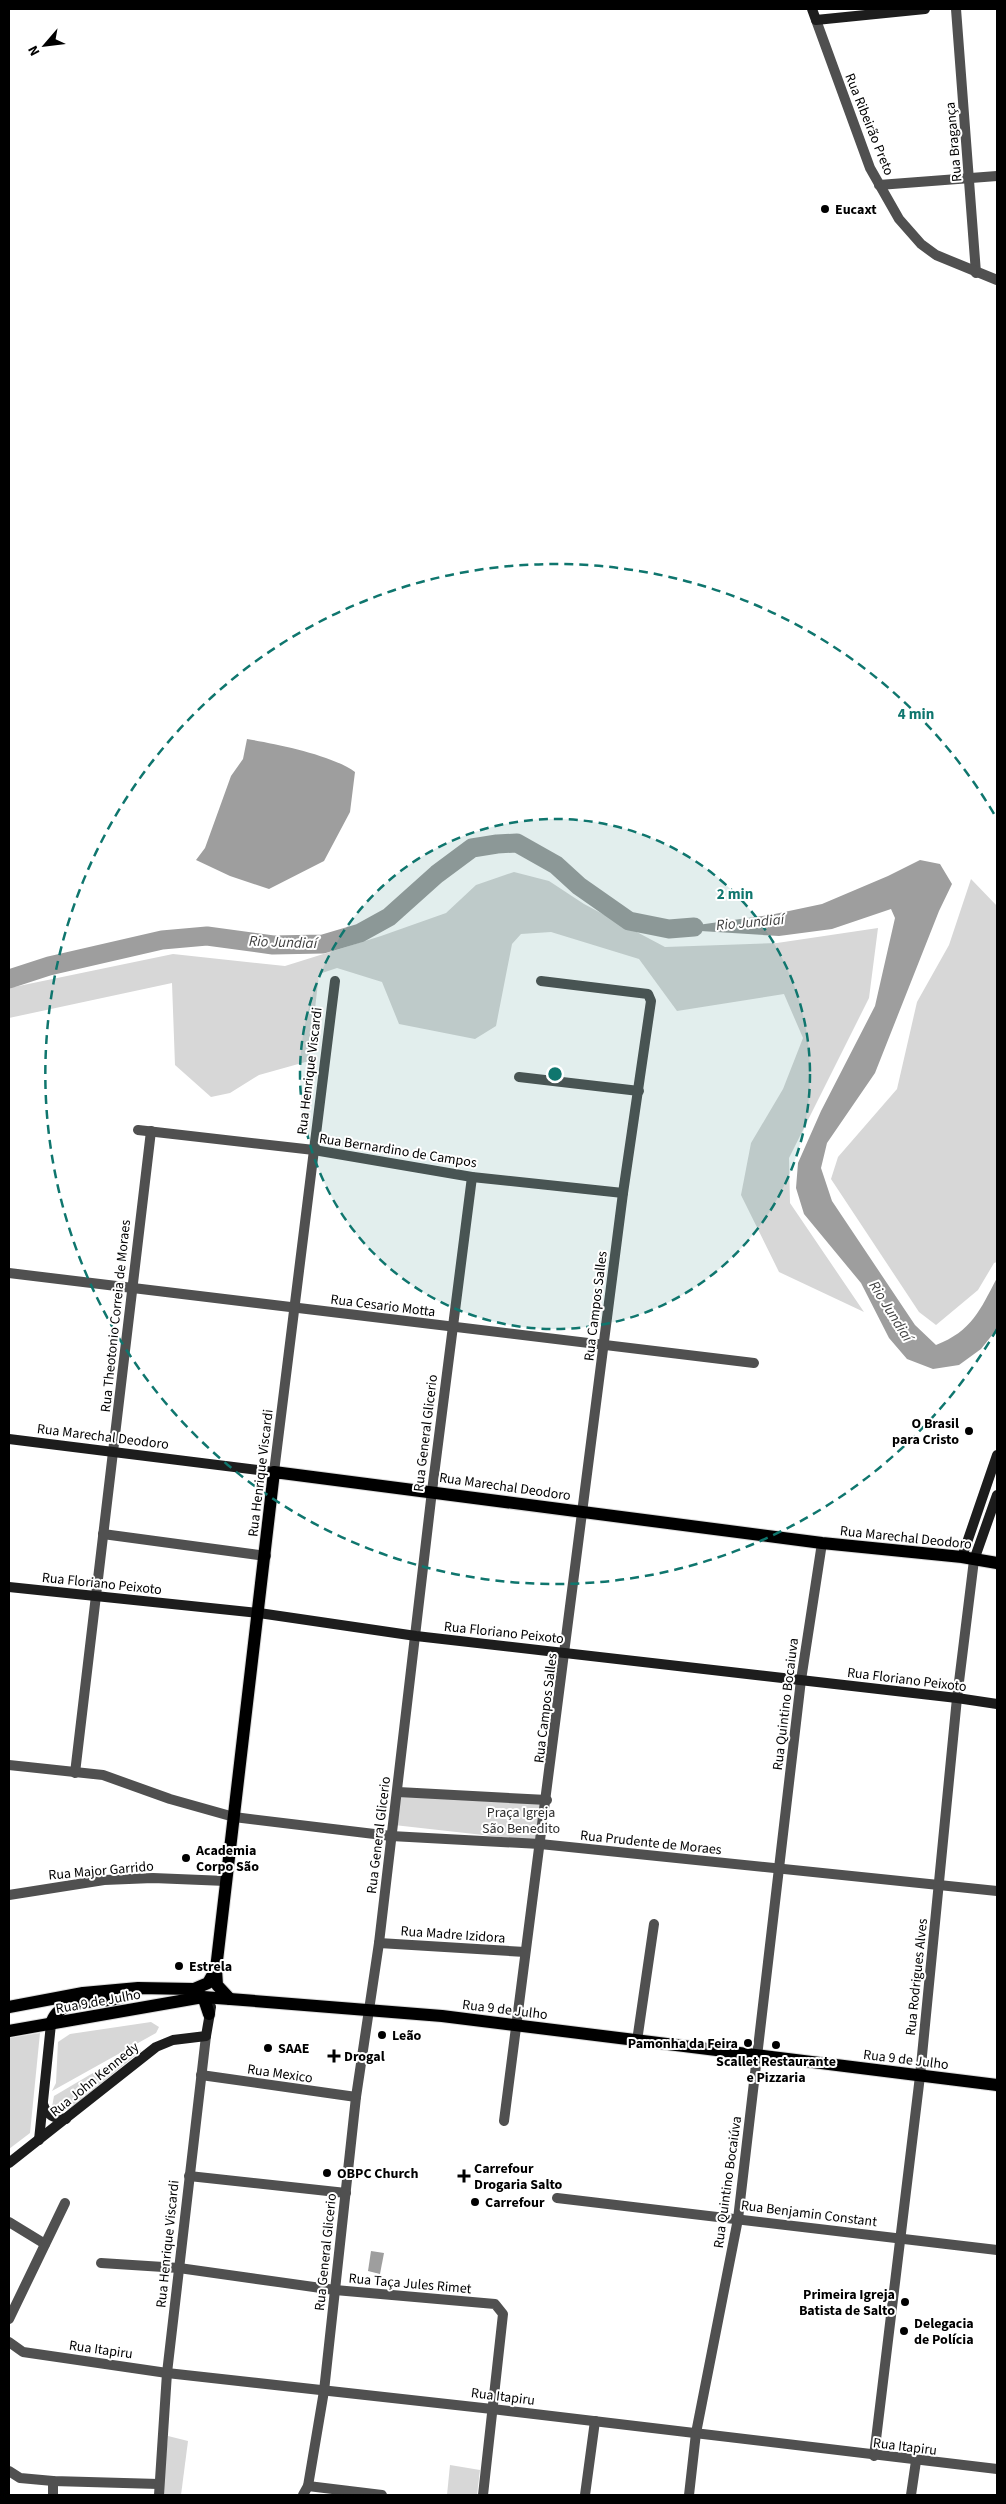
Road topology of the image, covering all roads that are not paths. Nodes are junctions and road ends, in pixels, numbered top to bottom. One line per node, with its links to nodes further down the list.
1 (812, 9): 4 (street, Rua Ribeirão Preto)
2 (925, 9): 4 (street)
3 (956, 9): 6 (street, Rua Bragança)
4 (816, 20): 7 (street, Rua Ribeirão Preto)
5 (997, 176): 6 (street)
6 (970, 177): 7 (street); 8 (street, Rua Bragança)
7 (880, 186): 8 (street, Rua Ribeirão Preto)
8 (976, 273): 9 (street, Rua Ribeirão Preto)
9 (997, 280)
10 (335, 981): 16 (street, Rua Henrique Viscardi)
11 (541, 981): 13 (street, Rua Campos Salles)
12 (519, 1077): 13 (street)
13 (639, 1091): 18 (street, Rua Campos Salles)
14 (138, 1130): 15 (street, Rua Bernardino de Campos)
15 (151, 1131): 16 (street, Rua Bernardino de Campos); 20 (street, Rua Theotonio Correia de Moraes)
16 (314, 1150): 17 (street, Rua Bernardino de Campos); 21 (street, Rua Henrique Viscardi)
17 (472, 1177): 18 (street, Rua Bernardino de Campos); 22 (street, Rua General Glicerio)
18 (623, 1193): 23 (street, Rua Campos Salles)
19 (9, 1273): 20 (street, Rua Cesario Motta)
20 (131, 1289): 21 (street, Rua Cesario Motta); 26 (street, Rua Theotonio Correia de Moraes)
21 (296, 1308): 22 (street, Rua Cesario Motta); 28 (street, Rua Henrique Viscardi)
22 (452, 1327): 23 (street, Rua Cesario Motta); 29 (street, Rua General Glicerio)
23 (604, 1346): 24 (street, Rua Cesario Motta); 31 (street, Rua Campos Salles)
24 (754, 1363)
25 (9, 1440): 26 (street, Rua Marechal Deodoro)
26 (114, 1452): 28 (street, Rua Marechal Deodoro); 32 (street, Rua Theotonio Correia de Moraes)
27 (997, 1455): 35 (street)
28 (274, 1472): 29 (main road, Rua Marechal Deodoro); 34 (main road, Rua Henrique Viscardi)
29 (432, 1491): 31 (main road, Rua Marechal Deodoro); 40 (street, Rua General Glicerio)
30 (997, 1495): 35 (street)
31 (582, 1511): 33 (main road, Rua Marechal Deodoro); 41 (street, Rua Campos Salles)
32 (103, 1534): 34 (street); 38 (street, Rua Theotonio Correia de Moraes)
33 (822, 1543): 35 (main road, Rua Marechal Deodoro); 42 (street, Rua Quintino Bocaiuva)
34 (266, 1556): 39 (main road, Rua Henrique Viscardi)
35 (968, 1559): 36 (main road, Rua Marechal Deodoro); 43 (street, Rua Rodrigues Alves)
36 (997, 1563)
37 (9, 1587): 38 (street, Rua Floriano Peixoto)
38 (95, 1598): 39 (street, Rua Floriano Peixoto); 46 (street, Rua Theotonio Correia de Moraes)
39 (259, 1613): 40 (street, Rua Floriano Peixoto); 49 (main road, Rua Henrique Viscardi)
40 (416, 1636): 41 (street, Rua Floriano Peixoto); 47 (street, Rua General Glicerio)
41 (566, 1652): 42 (street, Rua Floriano Peixoto); 48 (street, Rua Campos Salles)
42 (801, 1680): 43 (street, Rua Floriano Peixoto); 52 (street, Rua Quintino Bocaiuva)
43 (957, 1698): 44 (street, Rua Floriano Peixoto); 54 (street, Rua Rodrigues Alves)
44 (997, 1704)
45 (9, 1765): 46 (street, Rua Prudente de Moraes)
46 (74, 1773): 49 (street, Rua Prudente de Moraes)
47 (398, 1792): 48 (street); 50 (street, Rua General Glicerio)
48 (546, 1800): 51 (street, Rua Campos Salles)
49 (234, 1817): 50 (street, Rua Prudente de Moraes); 53 (main road, Rua Henrique Viscardi)
50 (391, 1836): 51 (street, Rua Prudente de Moraes); 58 (street, Rua General Glicerio)
51 (540, 1844): 52 (street, Rua Prudente de Moraes); 59 (street, Rua Campos Salles)
52 (778, 1869): 54 (street, Rua Prudente de Moraes); 72 (street, Rua Quintino Bocaiúva)
53 (226, 1881): 56 (street, Rua Major Garrido); 60 (main road, Rua Henrique Viscardi)
54 (940, 1885): 55 (street, Rua Prudente de Moraes); 74 (street, Rua Rodrigues Alves)
55 (997, 1891)
56 (9, 1895)
57 (654, 1924): 71 (street)
58 (379, 1943): 59 (street, Rua Madre Izidora); 65 (street, Rua General Glicerio)
59 (525, 1952): 68 (street, Rua Campos Salles)
60 (216, 1969): 62 (main road, Rua 9 de Julho); 63 (main road)
61 (138, 1988): 62 (main road, Rua 9 de Julho); 64 (main road, Rua 9 de Julho); 67 (main road)
62 (198, 1993): 63 (main road, Rua 9 de Julho); 66 (main road); 67 (main road, Rua 9 de Julho)
63 (224, 1999): 65 (main road, Rua 9 de Julho); 66 (street, Rua Henrique Viscardi)
64 (9, 2007)
65 (370, 2010): 68 (main road, Rua 9 de Julho); 76 (street, Rua General Glicerio)
66 (209, 2014): 70 (street, Rua Henrique Viscardi)
67 (51, 2024): 69 (main road, Rua 9 de Julho); 77 (street)
68 (516, 2025): 71 (main road, Rua 9 de Julho); 79 (street, Rua Campos Salles)
69 (9, 2031)
70 (206, 2036): 73 (street, Rua Henrique Viscardi); 78 (street, Rua John Kennedy)
71 (637, 2041): 72 (main road, Rua 9 de Julho)
72 (756, 2056): 74 (main road, Rua 9 de Julho); 86 (street, Rua Quintino Bocaiúva)
73 (201, 2076): 76 (street, Rua Mexico); 82 (street, Rua Henrique Viscardi)
74 (920, 2076): 75 (main road, Rua 9 de Julho); 88 (street, Rua Rodrigues Alves)
75 (997, 2085)
76 (356, 2097): 83 (street, Rua General Glicerio)
77 (43, 2104): 78 (street); 80 (street)
78 (66, 2119): 80 (street, Rua John Kennedy)
79 (504, 2120)
80 (39, 2140): 81 (street, Rua John Kennedy)
81 (9, 2163)
82 (189, 2176): 83 (street); 92 (street, Rua Henrique Viscardi)
83 (346, 2193): 93 (street, Rua General Glicerio)
84 (557, 2198): 86 (street, Rua Benjamin Constant)
85 (65, 2203): 89 (street)
86 (738, 2219): 88 (street, Rua Benjamin Constant); 100 (street, Rua Quintino Bocaiúva)
87 (9, 2222): 89 (street)
88 (900, 2238): 90 (street, Rua Benjamin Constant); 101 (street, Rua Rodrigues Alves)
89 (45, 2244): 94 (street)
90 (997, 2250)
91 (101, 2263): 92 (street, Rua Taça Jules Rimet)
92 (179, 2268): 93 (street, Rua Taça Jules Rimet); 96 (street, Rua Henrique Viscardi)
93 (335, 2290): 97 (street, Rua General Glicerio); 98 (street, Rua Taça Jules Rimet)
94 (9, 2319)
95 (9, 2342): 96 (street, Rua Itapiru)
96 (167, 2373): 97 (street, Rua Itapiru); 106 (street, Rua Henrique Viscardi)
97 (324, 2391): 98 (street, Rua Itapiru); 107 (street, Rua General Glicerio)
98 (492, 2409): 99 (street, Rua Itapiru); 111 (street)
99 (595, 2421): 100 (street, Rua Itapiru); 112 (street)
100 (696, 2432): 101 (street, Rua Itapiru); 113 (street, Rua Quintino Bocaiúva)
101 (874, 2456): 102 (street, Rua Itapiru)
102 (916, 2461): 103 (street, Rua Itapiru); 114 (street)
103 (997, 2470)
104 (9, 2471): 105 (street)
105 (53, 2481): 106 (street); 108 (street)
106 (159, 2484): 109 (street, Rua Henrique Viscardi)
107 (305, 2491): 110 (street)
108 (53, 2495)
109 (159, 2495)
110 (382, 2495)
111 (483, 2495)
112 (585, 2495)
113 (689, 2495)
114 (911, 2495)

